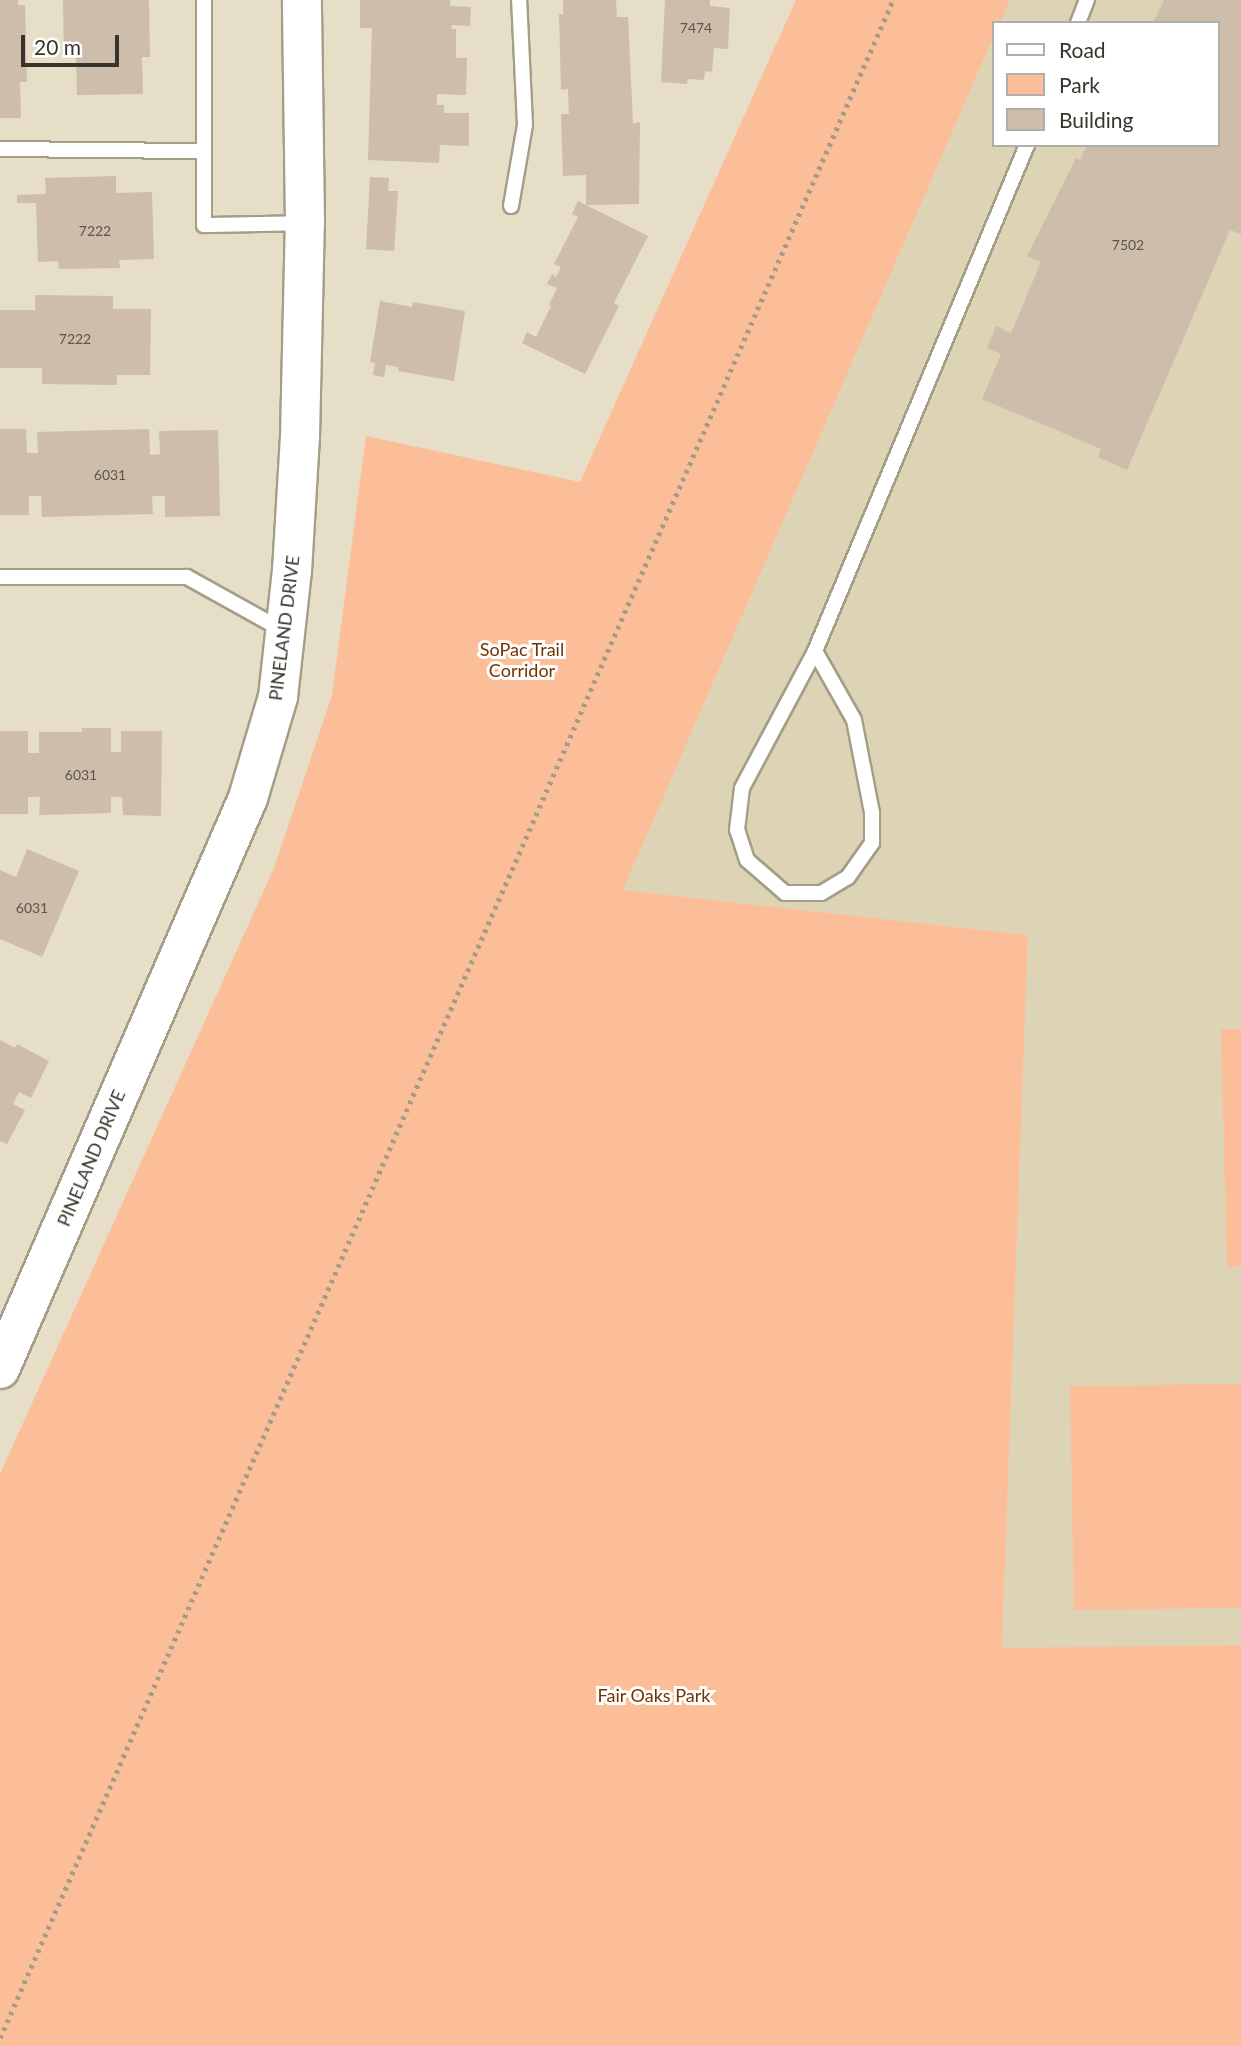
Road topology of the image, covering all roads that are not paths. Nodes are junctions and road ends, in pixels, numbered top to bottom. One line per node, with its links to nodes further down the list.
1 (204, 0): 8 (lane)
2 (302, 0): 10 (street, PINELAND DRIVE)
3 (519, 0): 9 (lane)
4 (1087, 0): 5 (lane)
5 (1079, 21)
6 (1026, 147): 13 (lane)
7 (0, 149): 8 (lane)
8 (204, 151): 10 (lane)
9 (511, 205)
10 (304, 223): 12 (street, PINELAND DRIVE)
11 (0, 578): 12 (lane)
12 (285, 631): 14 (street, PINELAND DRIVE)
13 (815, 651): 13 (lane)
14 (0, 1369)

